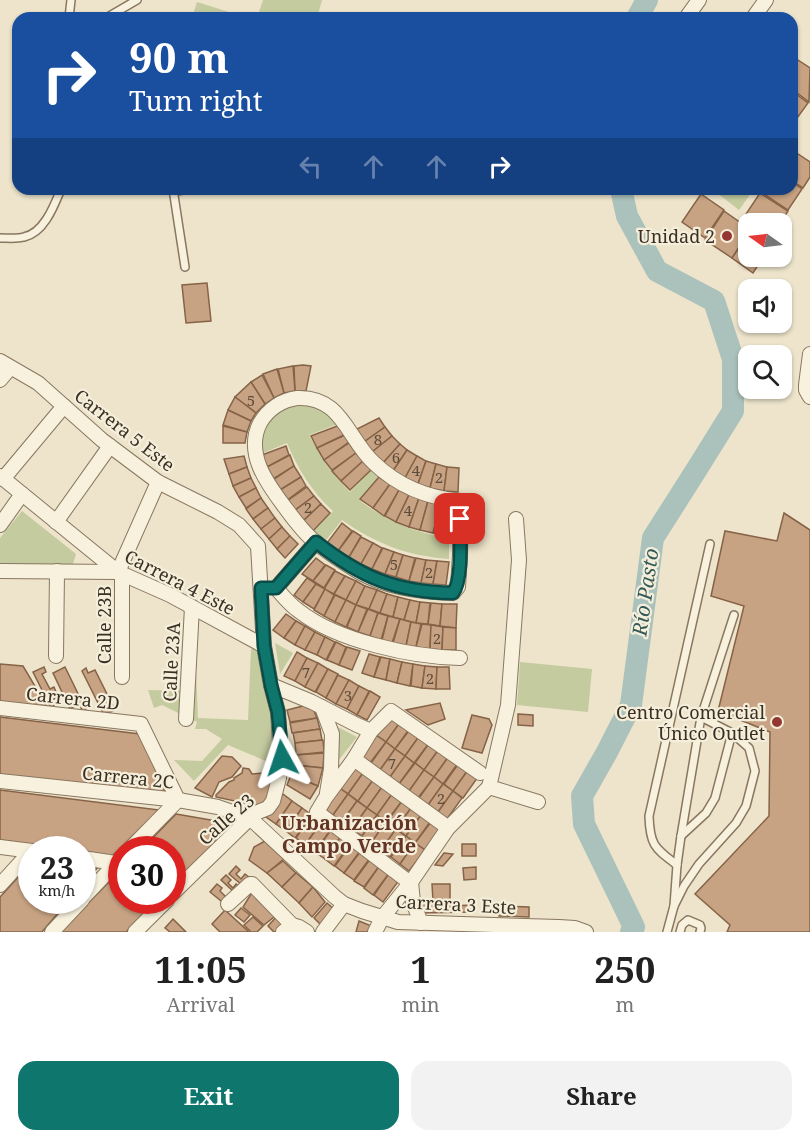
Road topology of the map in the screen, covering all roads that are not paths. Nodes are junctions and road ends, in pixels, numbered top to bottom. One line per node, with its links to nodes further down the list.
1 (137, 0): 2 (lane)
2 (116, 12)
3 (58, 195): 5 (lane)
4 (173, 195): 6 (lane)
5 (0, 238)
6 (185, 267)
7 (810, 354): 10 (street)
8 (5, 365): 9 (street); 11 (street, Carrera 5 Este)
9 (0, 380)
10 (810, 397)
11 (64, 406): 12 (street, Carrera 5 Este); 13 (street)
12 (110, 446): 14 (street, Carrera 5 Este); 17 (street)
13 (2, 477): 15 (street, Carrera 4 Este)
14 (158, 482): 21 (street, Carrera 5 Este); 24 (street, Calle 23B)
15 (22, 494): 17 (street, Carrera 4 Este); 18 (street)
16 (516, 519): 43 (street)
17 (56, 522): 24 (street, Carrera 4 Este)
18 (0, 525)
19 (316, 542): 19 (street); 26 (street)
20 (710, 544): 54 (lane)
21 (258, 546): 25 (street, Calle 23)
22 (0, 571): 23 (street)
23 (57, 572): 24 (street); 30 (street)
24 (120, 573): 27 (street, Carrera 4 Este); 32 (street, Calle 23B)
25 (261, 588): 26 (street); 29 (street, Calle 23)
26 (276, 588): 31 (street)
27 (192, 607): 29 (street, Carrera 4 Este); 37 (street, Calle 23A)
28 (734, 615): 36 (lane)
29 (264, 646): 33 (street, Calle 23)
30 (56, 656)
31 (460, 657)
32 (122, 677)
33 (271, 685): 34 (street); 47 (street, Calle 23)
34 (322, 707): 38 (street); 44 (street)
35 (0, 708): 45 (street, Carrera 2D)
36 (701, 717): 39 (lane); 50 (lane)
37 (186, 719)
38 (371, 731): 40 (street); 41 (street)
39 (732, 733): 50 (lane); 62 (lane)
40 (354, 759): 44 (street); 48 (street)
41 (480, 773)
42 (0, 782): 45 (street, Carrera 2C)
43 (489, 787): 46 (street); 57 (street)
44 (326, 797): 57 (street)
45 (178, 800): 47 (street, Carrera 2C); 49 (street)
46 (538, 802)
47 (250, 818): 56 (street, Calle 23); 60 (street, Carrera 3 Este)
48 (443, 824)
49 (143, 836)
50 (681, 836): 54 (lane)
51 (0, 847): 52 (street)
52 (18, 849)
53 (18, 865): 58 (street)
54 (677, 866): 62 (lane)
55 (108, 872): 59 (street)
56 (186, 880)
57 (408, 880): 65 (street); 66 (street)
58 (0, 885)
59 (96, 885)
60 (345, 903): 65 (street, Carrera 3 Este); 71 (street)
61 (228, 904): 67 (street)
62 (674, 906): 74 (lane)
63 (69, 914): 68 (street)
64 (153, 914): 69 (street)
65 (382, 918): 66 (street, Carrera 3 Este); 72 (street)
66 (421, 923): 73 (street, Carrera 3 Este)
67 (288, 929): 70 (street)
68 (52, 932)
69 (135, 932)
70 (308, 932)
71 (323, 932)
72 (375, 932)
73 (586, 932)
74 (667, 932)
75 (680, 932): 76 (lane)
76 (700, 932)

